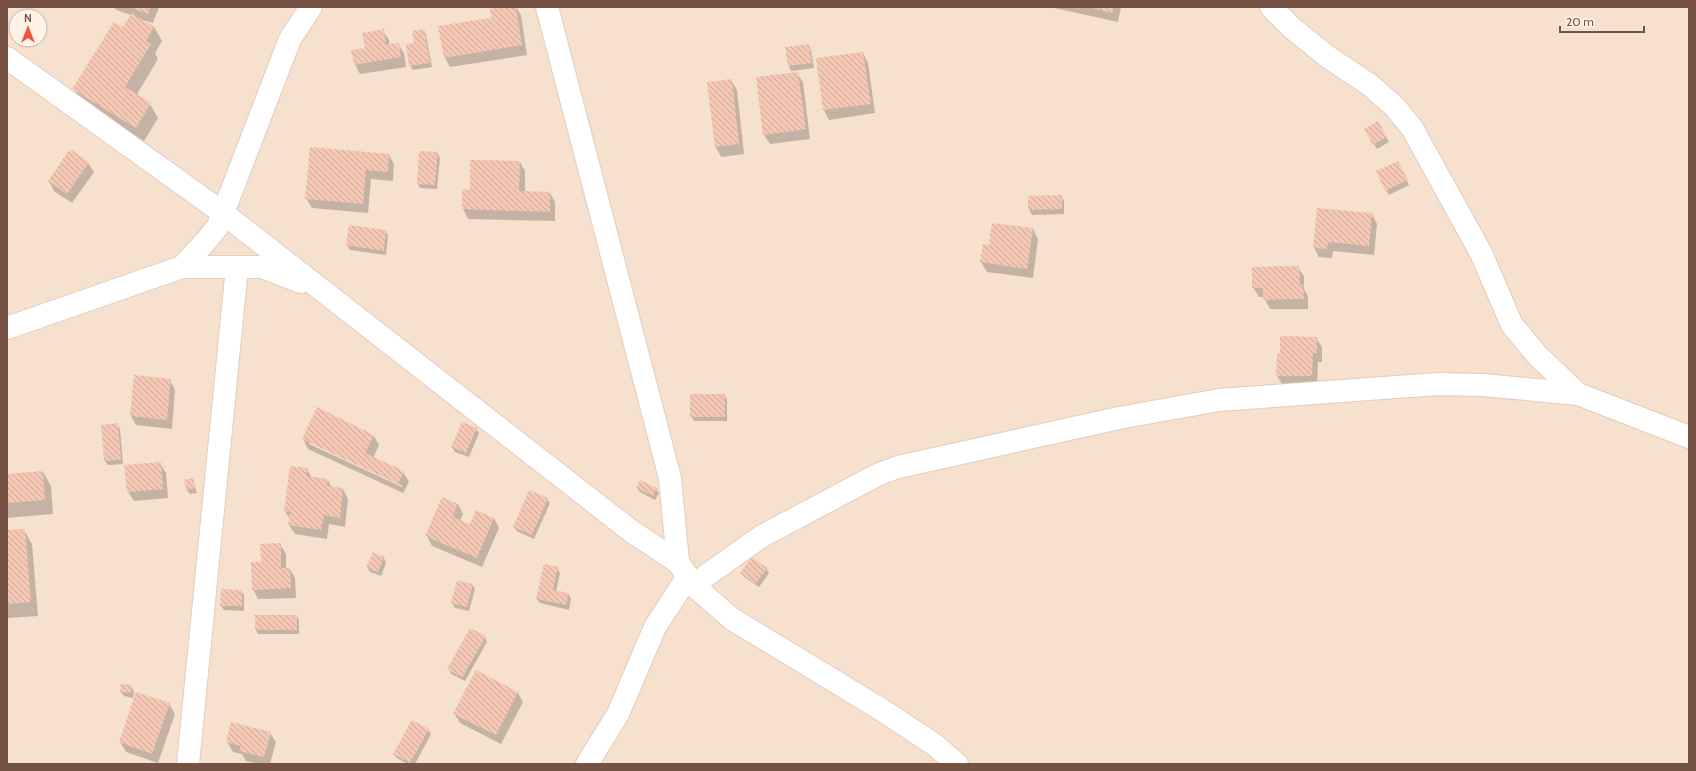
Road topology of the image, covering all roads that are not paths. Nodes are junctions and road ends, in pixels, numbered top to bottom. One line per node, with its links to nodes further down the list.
1 (311, 7): 5 (street)
2 (547, 7): 12 (street)
3 (1271, 7): 10 (street)
4 (7, 58): 5 (street)
5 (223, 213): 6 (street); 8 (street)
6 (182, 267): 7 (street); 9 (street)
7 (236, 267): 8 (street); 14 (street)
8 (322, 290): 12 (street)
9 (7, 328)
10 (1578, 394): 11 (street); 13 (street)
11 (1689, 437)
12 (678, 562): 13 (street)
13 (693, 585): 15 (street); 16 (street)
14 (188, 764)
15 (587, 764)
16 (957, 764)

